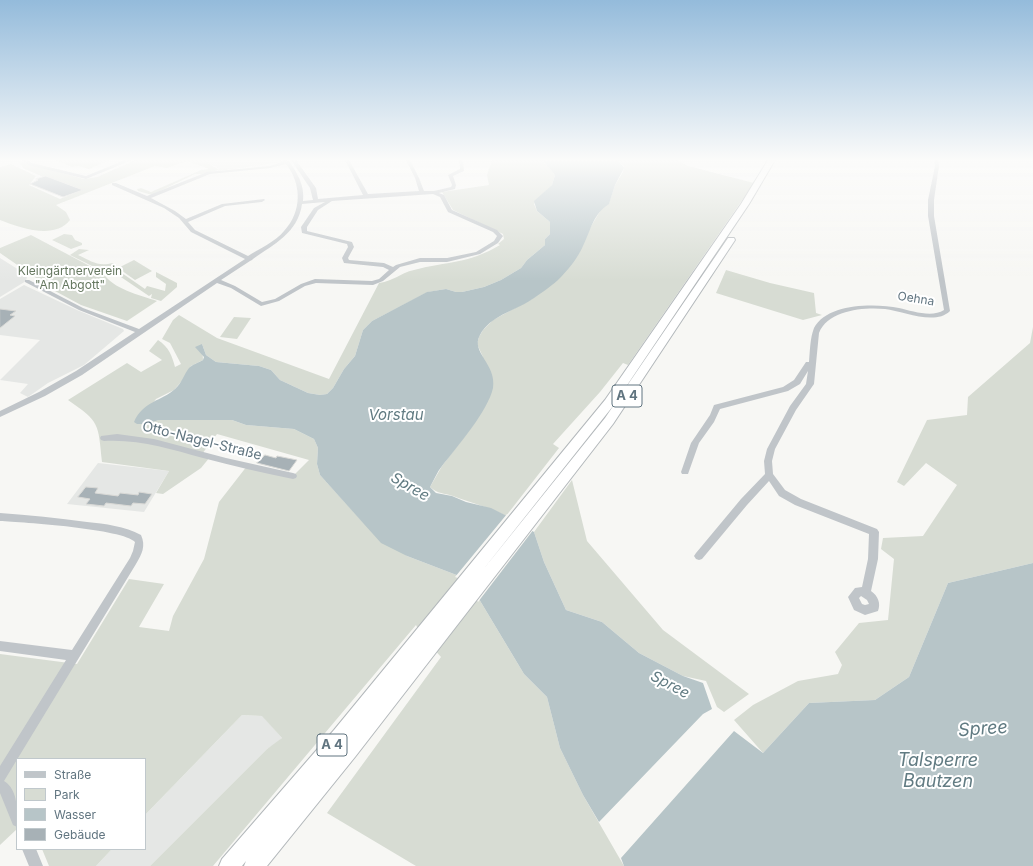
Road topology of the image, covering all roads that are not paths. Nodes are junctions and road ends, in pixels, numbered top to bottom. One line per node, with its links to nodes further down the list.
1 (151, 200): 11 (street)
2 (259, 200): 11 (street)
3 (321, 200): 9 (street)
4 (330, 200): 13 (street)
5 (445, 200): 13 (street)
6 (749, 200): 16 (highway, A 4)
7 (757, 200): 16 (highway, A 4)
8 (931, 200): 18 (street, Oehna)
9 (316, 201): 10 (street)
10 (302, 203): 12 (street)
11 (185, 221): 12 (street)
12 (250, 259): 14 (street)
13 (392, 269): 14 (street)
14 (218, 280): 17 (street)
15 (27, 281): 17 (street)
16 (698, 282): 27 (highway, A 4)
17 (141, 332): 19 (street)
18 (812, 364): 21 (street); 22 (street, Oehna)
19 (0, 414)
20 (104, 438): 23 (street, Otto-Nagel-Straße)
21 (685, 472)
22 (769, 475): 25 (street); 26 (street)
23 (293, 476)
24 (0, 517): 29 (street)
25 (699, 556)
26 (866, 593)
27 (437, 627): 35 (highway, A 4); 36 (highway, A 4)
28 (0, 646): 29 (street)
29 (75, 656): 30 (street)
30 (0, 777)
31 (0, 786): 32 (street)
32 (16, 817)
33 (28, 850): 34 (street)
34 (36, 866)
35 (229, 866)
36 (254, 866)

